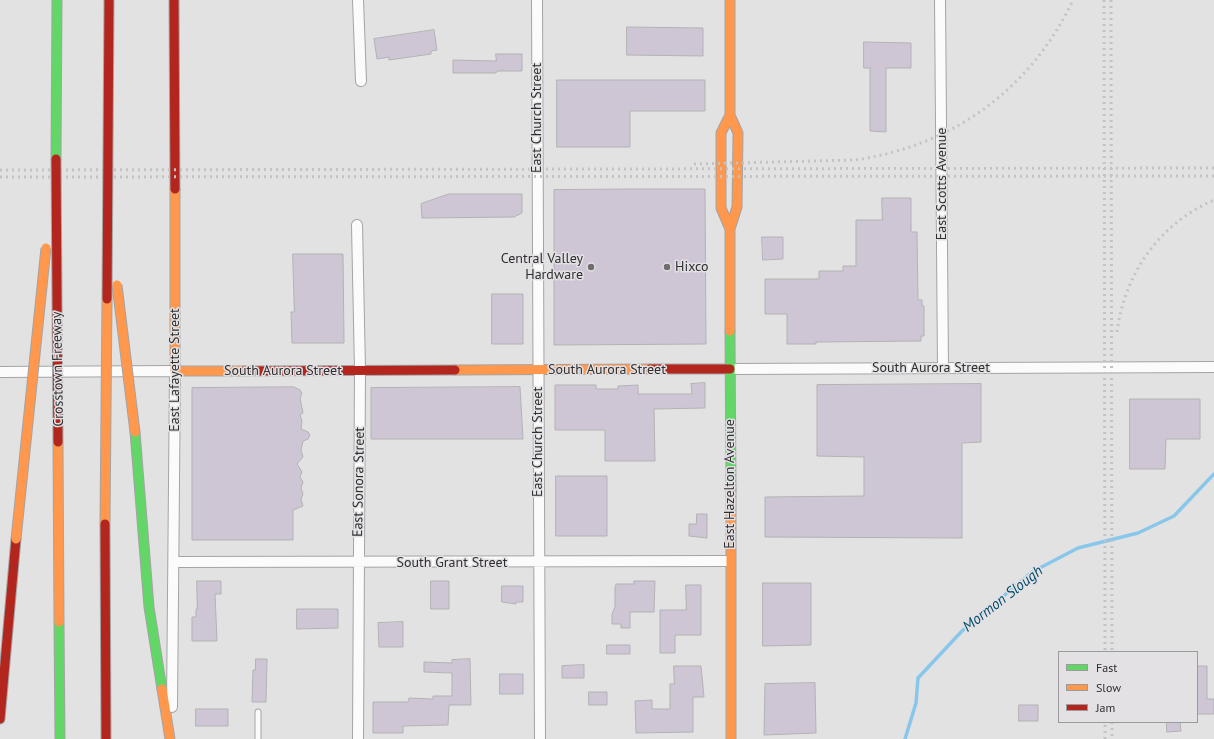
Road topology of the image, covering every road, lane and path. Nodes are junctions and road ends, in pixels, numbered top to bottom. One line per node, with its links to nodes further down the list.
1 (56, 0): 10 (main road, Crosstown Freeway)
2 (109, 0): 11 (main road, bridge)
3 (174, 0): 19 (main road, East Lafayette Street)
4 (358, 0): 8 (street)
5 (537, 0): 18 (street, East Church Street)
6 (730, 0): 9 (main road, East Hazelton Avenue)
7 (940, 0): 15 (street, East Scotts Avenue)
8 (360, 81)
9 (730, 114): 13 (main road, East Hazelton Avenue); 13 (main road, East Hazelton Avenue)
10 (56, 159): 26 (main road, bridge); 27 (main road, Crosstown Freeway, bridge)
11 (108, 208): 28 (main road, bridge); 29 (main road, bridge)
12 (357, 225): 17 (street, East Sonora Street)
13 (730, 229): 16 (main road, East Hazelton Avenue)
14 (1214, 367): 15 (street, South Aurora Street)
15 (943, 368): 16 (street, South Aurora Street)
16 (730, 369): 18 (main road, South Aurora Street); 21 (main road, East Hazelton Avenue)
17 (360, 370): 18 (main road, South Aurora Street); 19 (main road, South Aurora Street); 24 (street, East Sonora Street)
18 (538, 370): 23 (street, East Church Street)
19 (175, 371): 20 (street, South Aurora Street); 22 (street, East Lafayette Street)
20 (0, 372)
21 (730, 561): 23 (street, South Grant Street); 33 (main road, East Hazelton Avenue)
22 (174, 562): 24 (street, South Grant Street); 29 (street, East Lafayette Street)
23 (538, 562): 24 (street, South Grant Street); 32 (street, East Church Street)
24 (358, 563): 31 (street, East Sonora Street)
25 (258, 712): 30 (lane)
26 (0, 719)
27 (60, 739)
28 (106, 739)
29 (171, 739)
30 (258, 739)
31 (358, 739)
32 (540, 739)
33 (731, 739)

